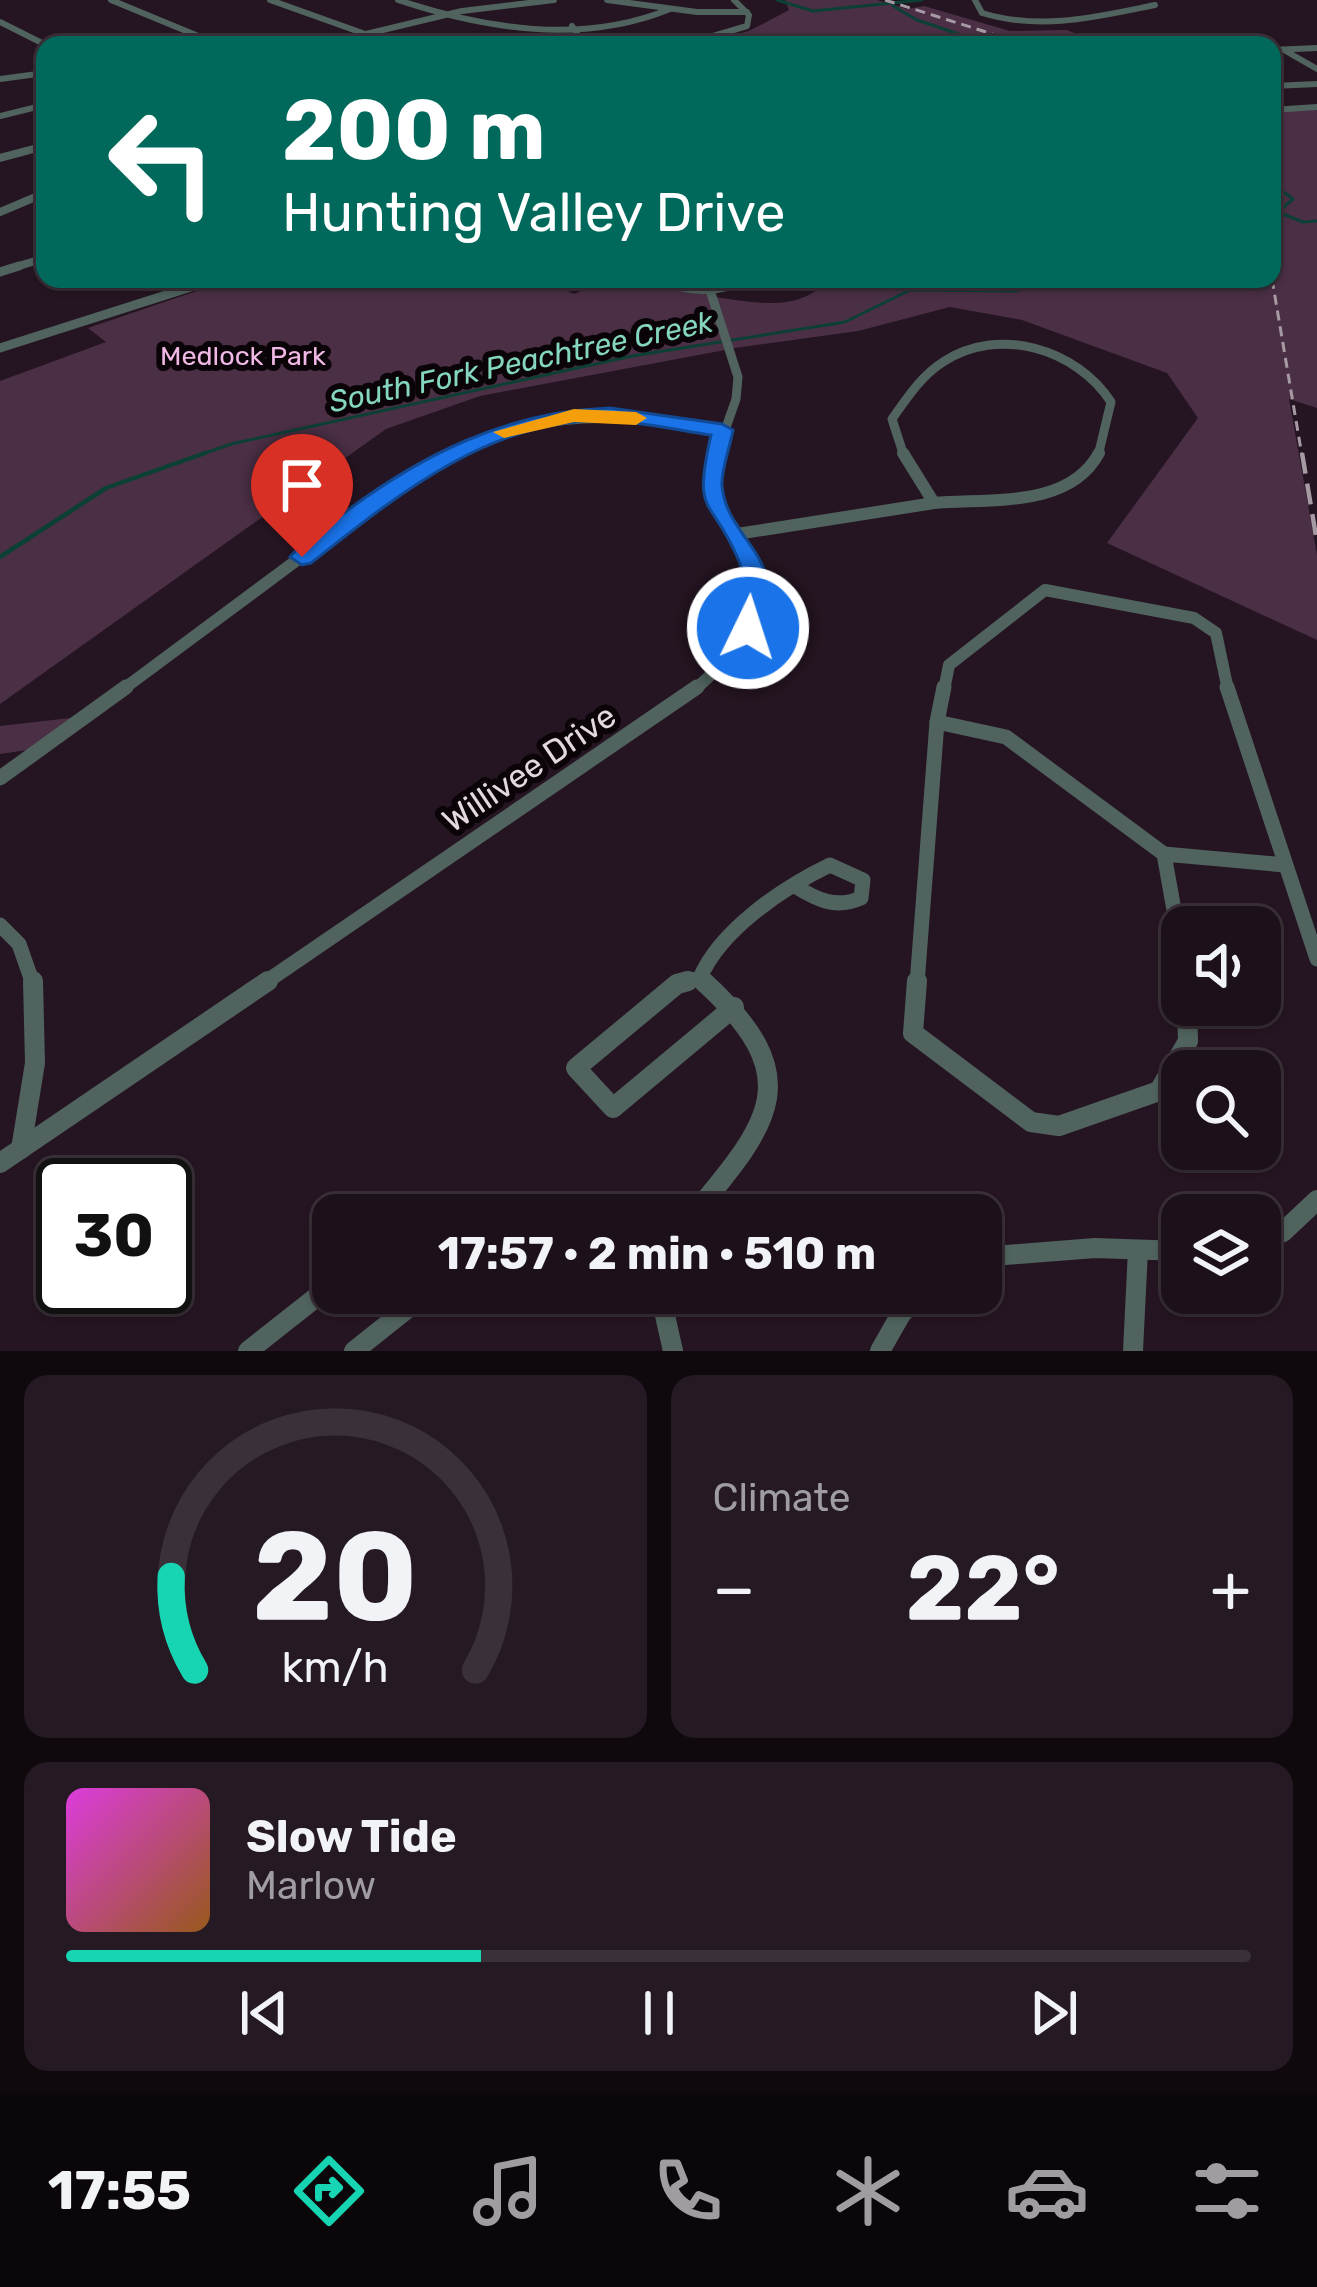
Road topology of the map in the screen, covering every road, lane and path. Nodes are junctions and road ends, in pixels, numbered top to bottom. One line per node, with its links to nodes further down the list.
1 (111, 0): 17 (street)
2 (270, 0): 16 (street)
3 (398, 0): 11 (street)
4 (554, 0): 11 (street)
5 (607, 0): 9 (street)
6 (734, 0): 10 (street)
7 (975, 0): 8 (street)
8 (1156, 5)
9 (670, 9): 10 (street); 13 (street)
10 (746, 12): 20 (street)
11 (445, 15): 13 (street); 16 (street)
12 (0, 22): 14 (street)
13 (572, 26): 19 (street)
14 (13, 28): 15 (street); 21 (street)
15 (0, 31)
16 (366, 34): 18 (street)
17 (198, 36)
18 (371, 36)
19 (579, 36)
20 (720, 36)
21 (36, 40)
22 (1317, 48): 23 (street)
23 (1284, 50): 24 (street)
24 (1317, 69)
25 (36, 74): 26 (street)
26 (0, 79)
27 (1317, 84): 28 (street)
28 (1281, 86)
29 (36, 107): 32 (street)
30 (1317, 107): 31 (street)
31 (1281, 109)
32 (0, 116)
33 (36, 148): 34 (street)
34 (0, 158)
35 (36, 197): 36 (street)
36 (0, 212)
37 (36, 261): 38 (street)
38 (0, 272)
39 (188, 288): 43 (street)
40 (700, 288): 42 (street)
41 (716, 288): 42 (street)
42 (710, 290): 44 (street, Willivee Drive)
43 (0, 348)
44 (722, 430): 46 (street, Willivee Drive); 48 (street)
45 (934, 503): 45 (street); 46 (street)
46 (737, 534): 58 (street, Willivee Drive)
47 (937, 722): 49 (street); 50 (street); 57 (street)
48 (0, 778)
49 (1164, 854): 50 (street); 52 (street)
50 (1285, 865): 54 (street)
51 (795, 886): 55 (street)
52 (1173, 906)
53 (0, 925): 58 (street)
54 (1317, 959)
55 (700, 978): 56 (street); 56 (street)
56 (734, 1007): 60 (street)
57 (1187, 1026)
58 (21, 1149): 59 (street, Willivee Drive)
59 (0, 1163)
60 (711, 1194)
61 (1317, 1200): 62 (street)
62 (1281, 1233)
63 (1138, 1250): 64 (street); 65 (street); 74 (street)
64 (1161, 1251)
65 (1002, 1255)
66 (312, 1301): 70 (street)
67 (401, 1314): 71 (street)
68 (665, 1314): 72 (street)
69 (901, 1314): 73 (street)
70 (248, 1351)
71 (354, 1351)
72 (673, 1351)
73 (880, 1351)
74 (1133, 1351)

